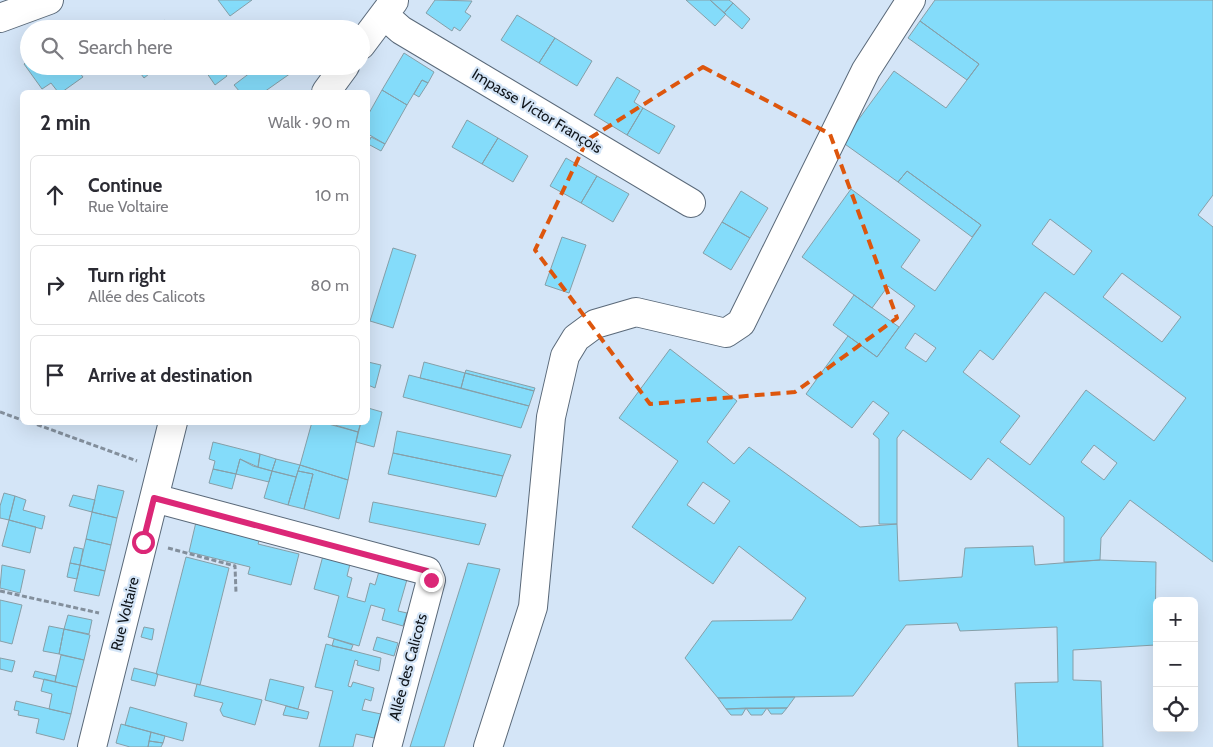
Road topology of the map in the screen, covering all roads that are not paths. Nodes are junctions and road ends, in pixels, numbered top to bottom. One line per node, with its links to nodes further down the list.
1 (49, 0): 4 (street)
2 (911, 0): 11 (street)
3 (390, 8): 5 (street); 8 (street, Impasse Victor François)
4 (0, 18)
5 (370, 34)
6 (338, 75): 7 (street)
7 (327, 90)
8 (692, 203)
9 (172, 425): 10 (street, Rue Voltaire)
10 (154, 498): 12 (street, Rue Voltaire); 13 (street, Allée des Calicots)
11 (491, 736)
12 (92, 747)
13 (387, 747)

